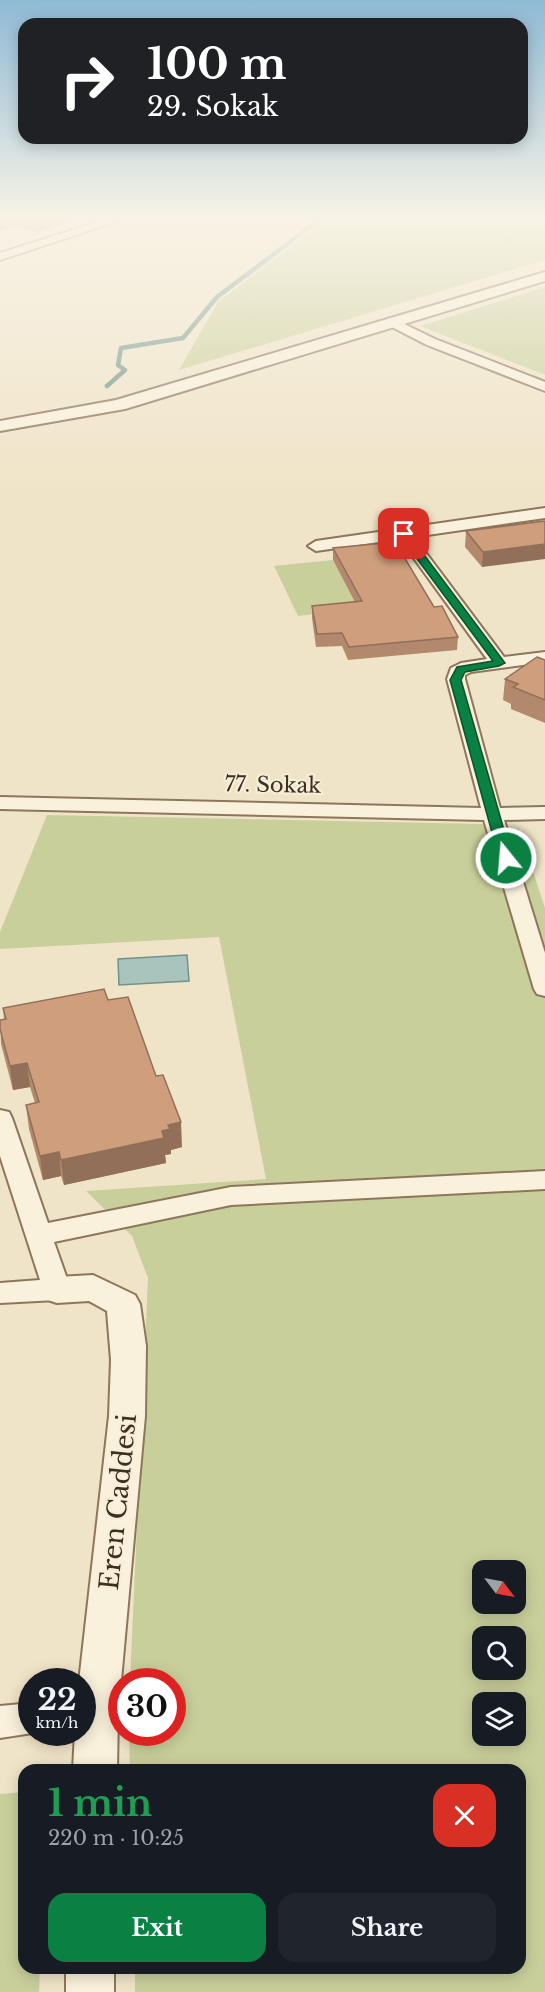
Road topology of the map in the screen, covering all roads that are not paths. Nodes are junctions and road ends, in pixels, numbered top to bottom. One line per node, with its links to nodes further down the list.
1 (432, 310): 2 (street)
2 (392, 322): 3 (street); 4 (street)
3 (545, 387)
4 (0, 426)
5 (545, 513): 6 (street)
6 (404, 534): 7 (street); 9 (street)
7 (316, 546)
8 (545, 657): 9 (street)
9 (499, 663): 12 (street)
10 (0, 802): 12 (street, 77. Sokak)
11 (545, 813): 12 (street, 77. Sokak)
12 (492, 814): 13 (street)
13 (545, 989)
14 (0, 1118): 16 (street)
15 (545, 1180): 16 (street)
16 (39, 1235): 17 (street)
17 (57, 1290): 18 (street); 19 (street, Eren Caddesi)
18 (0, 1293)
19 (96, 1668)
20 (18, 1720): 21 (street)
21 (0, 1722)
22 (93, 1746): 23 (street, Eren Caddesi)
23 (94, 1764)
24 (90, 1974): 25 (street)
25 (90, 1992)

